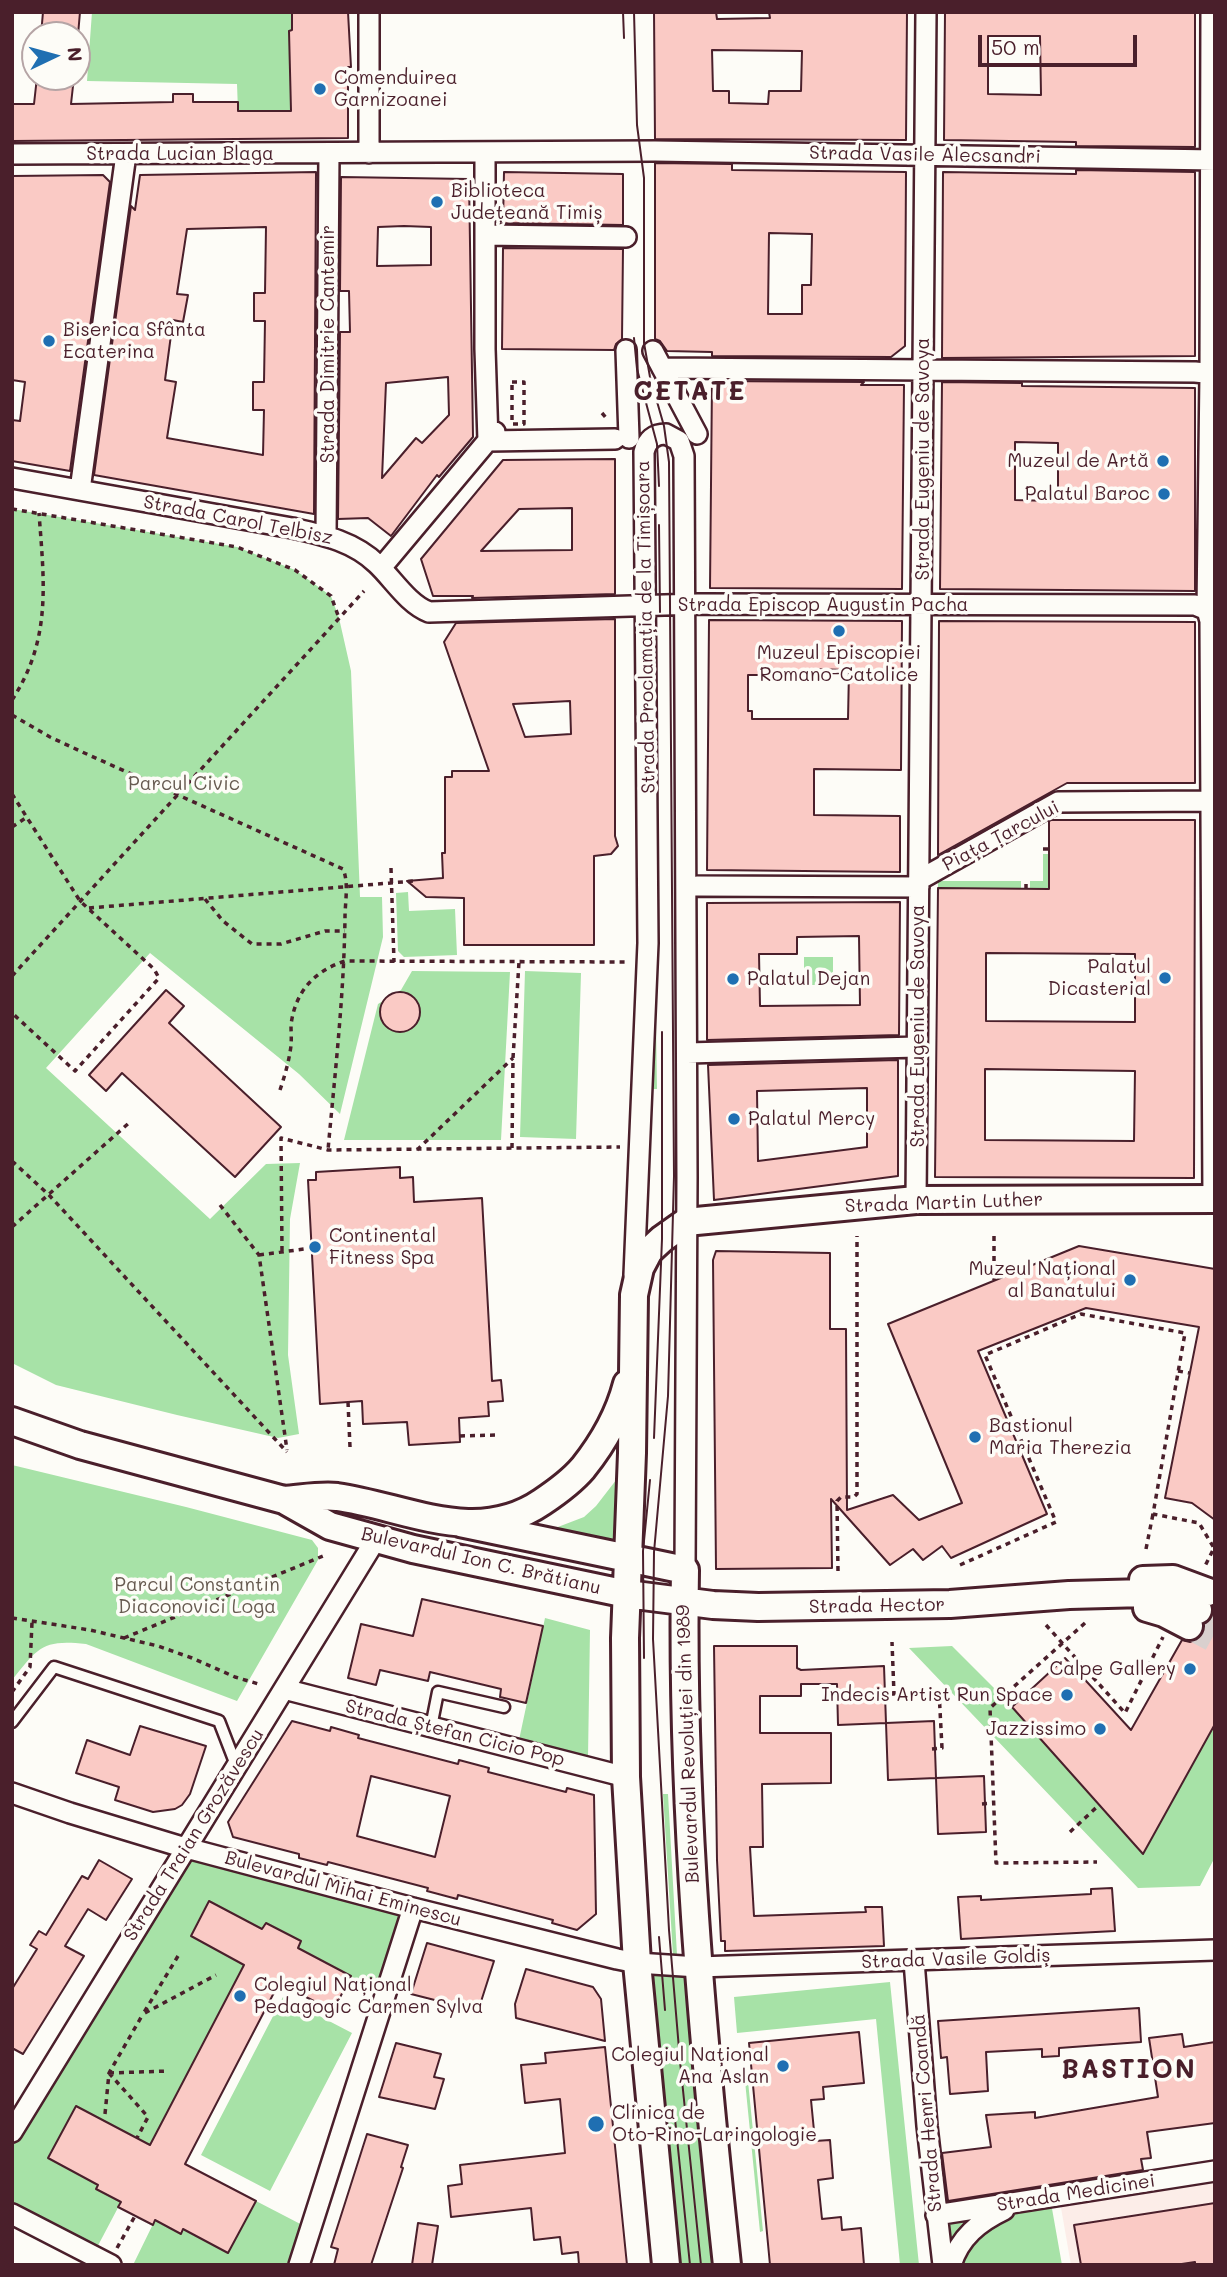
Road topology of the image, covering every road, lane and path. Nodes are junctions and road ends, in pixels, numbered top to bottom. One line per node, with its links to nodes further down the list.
1 (369, 12): 6 (street)
2 (926, 12): 10 (street, Strada Eugeniu de Savoya)
3 (1211, 12): 7 (street)
4 (485, 152): 6 (street, Strada Lucian Blaga); 10 (street, Strada Vasile Alecsandri); 11 (street)
5 (339, 153): 6 (street, Strada Lucian Blaga); 9 (street, Strada Lucian Blaga); 23 (street, Strada Dimitrie Cantemir)
6 (369, 153)
7 (1207, 154): 10 (street, Strada Vasile Alecsandri); 15 (street)
8 (12, 155): 9 (street, Strada Lucian Blaga)
9 (126, 155): 20 (street)
10 (925, 155): 14 (street, Strada Eugeniu de Savoya)
11 (485, 235): 12 (street); 17 (street)
12 (626, 237)
13 (626, 350): 17 (street)
14 (923, 369): 15 (street); 18 (street); 27 (street, Strada Eugeniu de Savoya)
15 (1207, 374): 29 (street)
16 (524, 424): 17 (path)
17 (500, 431): 24 (street)
18 (697, 434)
19 (12, 478): 20 (street, Strada Carol Telbisz)
20 (80, 490): 23 (street, Strada Carol Telbisz)
21 (12, 509): 22 (path)
22 (39, 513): 31 (path); 32 (path)
23 (326, 536): 24 (street, Strada Carol Telbisz)
24 (381, 568): 30 (street, Strada Carol Telbisz)
25 (364, 591): 31 (path)
26 (685, 604): 27 (street, Strada Episcop Augustin Pacha); 28 (street, Strada Episcop Augustin Pacha); 28 (street, Strada Proclamația de la Timișoara); 59 (street, Strada Proclamația de la Timișoara)
27 (922, 605): 29 (street, Strada Episcop Augustin Pacha); 44 (street, Strada Eugeniu de Savoya)
28 (645, 606): 30 (street, Strada Episcop Augustin Pacha); 81 (street, Strada Proclamația de la Timișoara)
29 (1212, 610): 36 (street)
30 (439, 612)
31 (339, 618): 35 (path)
32 (12, 700)
33 (12, 715): 35 (path)
34 (12, 794): 37 (path)
35 (177, 795): 46 (path); 49 (path)
36 (1211, 801): 38 (street); 44 (street, Piața Țarcului)
37 (27, 817): 39 (path); 49 (path)
38 (1213, 823): 62 (street)
39 (12, 827)
40 (391, 868): 43 (path)
41 (414, 881): 43 (path)
42 (1026, 881): 47 (path)
43 (391, 883): 46 (path); 53 (path)
44 (919, 883): 45 (street); 58 (street, Strada Eugeniu de Savoya)
45 (697, 886)
46 (346, 888): 48 (path); 51 (path)
47 (1026, 888)
48 (205, 899): 50 (path); 51 (path)
49 (80, 901): 50 (path); 56 (path)
50 (89, 908): 57 (path)
51 (345, 931): 52 (path)
52 (345, 961): 53 (path); 61 (path); 66 (path)
53 (394, 962): 54 (path)
54 (519, 962): 55 (path); 60 (path)
55 (630, 962)
56 (12, 976)
57 (12, 1013)
58 (917, 1047): 59 (street); 71 (street, Strada Eugeniu de Savoya)
59 (687, 1053): 73 (street, Strada Proclamația de la Timișoara)
60 (513, 1058): 65 (path); 67 (path)
61 (280, 1090)
62 (1213, 1114): 70 (street)
63 (130, 1122): 69 (path)
64 (620, 1147): 65 (path)
65 (512, 1148): 67 (path)
66 (328, 1150): 67 (path); 78 (path)
67 (417, 1150)
68 (12, 1161): 69 (path)
69 (49, 1195): 74 (path); 79 (path)
70 (1214, 1199): 71 (main road, Strada Martin Luther)
71 (916, 1200): 73 (main road, Strada Martin Luther)
72 (220, 1205): 79 (path)
73 (687, 1222): 81 (main road); 103 (street, Bulevardul Revoluției din 1989)
74 (12, 1227)
75 (857, 1236): 104 (path)
76 (994, 1236): 80 (path)
77 (312, 1248): 78 (path)
78 (282, 1251): 79 (path)
79 (259, 1255)
80 (994, 1280)
81 (634, 1295): 84 (main road)
82 (1154, 1319): 83 (path)
83 (1154, 1327): 85 (path); 102 (path)
84 (634, 1337): 97 (main road, Bulevardul Ion C. Brătianu); 101 (main road)
85 (1178, 1371): 86 (path); 96 (path)
86 (1189, 1373)
87 (348, 1402): 94 (path)
88 (12, 1414): 93 (main road, Bulevardul Ion C. Brătianu)
89 (12, 1421): 93 (main road, Bulevardul Ion C. Brătianu)
90 (12, 1433): 93 (main road, Bulevardul Ion C. Brătianu)
91 (498, 1434): 92 (path)
92 (460, 1436)
93 (80, 1445): 95 (main road, Bulevardul Ion C. Brătianu)
94 (350, 1447)
95 (284, 1500): 97 (main road, Bulevardul Ion C. Brătianu); 98 (main road, Bulevardul Ion C. Brătianu)
96 (1153, 1514): 99 (path); 107 (path)
97 (460, 1523): 101 (main road, Bulevardul Ion C. Brătianu)
98 (376, 1539): 105 (main road, Bulevardul Ion C. Brătianu); 117 (street, Strada Traian Grozăvescu)
99 (1146, 1549)
100 (323, 1556): 114 (path)
101 (628, 1559): 103 (main road, Bulevardul Ion C. Brătianu); 105 (main road)
102 (960, 1565)
103 (685, 1570): 108 (main road, Bulevardul Revoluției din 1989)
104 (838, 1571)
105 (627, 1594): 108 (main road, Bulevardul Ion C. Brătianu); 126 (main road)
106 (1069, 1595): 107 (main road, Strada Hector); 107 (main road, Strada Hector); 108 (main road, Strada Hector)
107 (1200, 1599)
108 (684, 1601): 139 (main road, Bulevardul Revoluției din 1989)
109 (12, 1618): 110 (path)
110 (32, 1622): 114 (path); 118 (path)
111 (1085, 1623): 116 (path)
112 (1046, 1625): 116 (path)
113 (1164, 1635): 116 (path)
114 (124, 1638): 117 (path)
115 (892, 1642): 120 (path)
116 (1063, 1643): 128 (path)
117 (284, 1689): 123 (street, Strada Ștefan Cicio Pop); 125 (street, Strada Traian Grozăvescu)
118 (12, 1692)
119 (939, 1692): 124 (path)
120 (882, 1694)
121 (504, 1707): 123 (lane)
122 (12, 1722): 125 (lane)
123 (431, 1727): 126 (street, Strada Ștefan Cicio Pop)
124 (932, 1749)
125 (236, 1767): 132 (street, Strada Traian Grozăvescu)
126 (626, 1777): 138 (main road)
127 (12, 1793): 132 (street, Bulevardul Mihai Eminescu)
128 (994, 1803): 129 (path); 133 (path)
129 (982, 1804)
130 (1099, 1805): 131 (path)
131 (1070, 1832)
132 (187, 1848): 134 (street, Bulevardul Mihai Eminescu); 145 (street, Strada Traian Grozăvescu)
133 (1097, 1862)
134 (413, 1908): 138 (street, Bulevardul Mihai Eminescu); 153 (street)
135 (1215, 1950): 137 (street, Strada Vasile Goldiș)
136 (178, 1956): 141 (path)
137 (914, 1961): 139 (street, Strada Vasile Goldiș); 150 (street, Strada Henri Coandă)
138 (636, 1963): 139 (street, Bulevardul Mihai Eminescu); 154 (main road)
139 (698, 1968): 155 (main road, Bulevardul Revoluției din 1989)
140 (216, 1975): 141 (path)
141 (143, 2014): 143 (path)
142 (168, 2071): 143 (path)
143 (109, 2073): 144 (path); 146 (path)
144 (105, 2114)
145 (12, 2132)
146 (137, 2138)
147 (1215, 2171): 148 (street, Strada Medicinei)
148 (1031, 2200): 150 (street, Strada Medicinei); 157 (street)
149 (12, 2214): 152 (street)
150 (936, 2215): 156 (street, Strada Henri Coandă)
151 (135, 2216): 152 (path)
152 (110, 2264)
153 (299, 2265)
154 (666, 2265)
155 (727, 2265)
156 (943, 2265)
157 (951, 2265)

